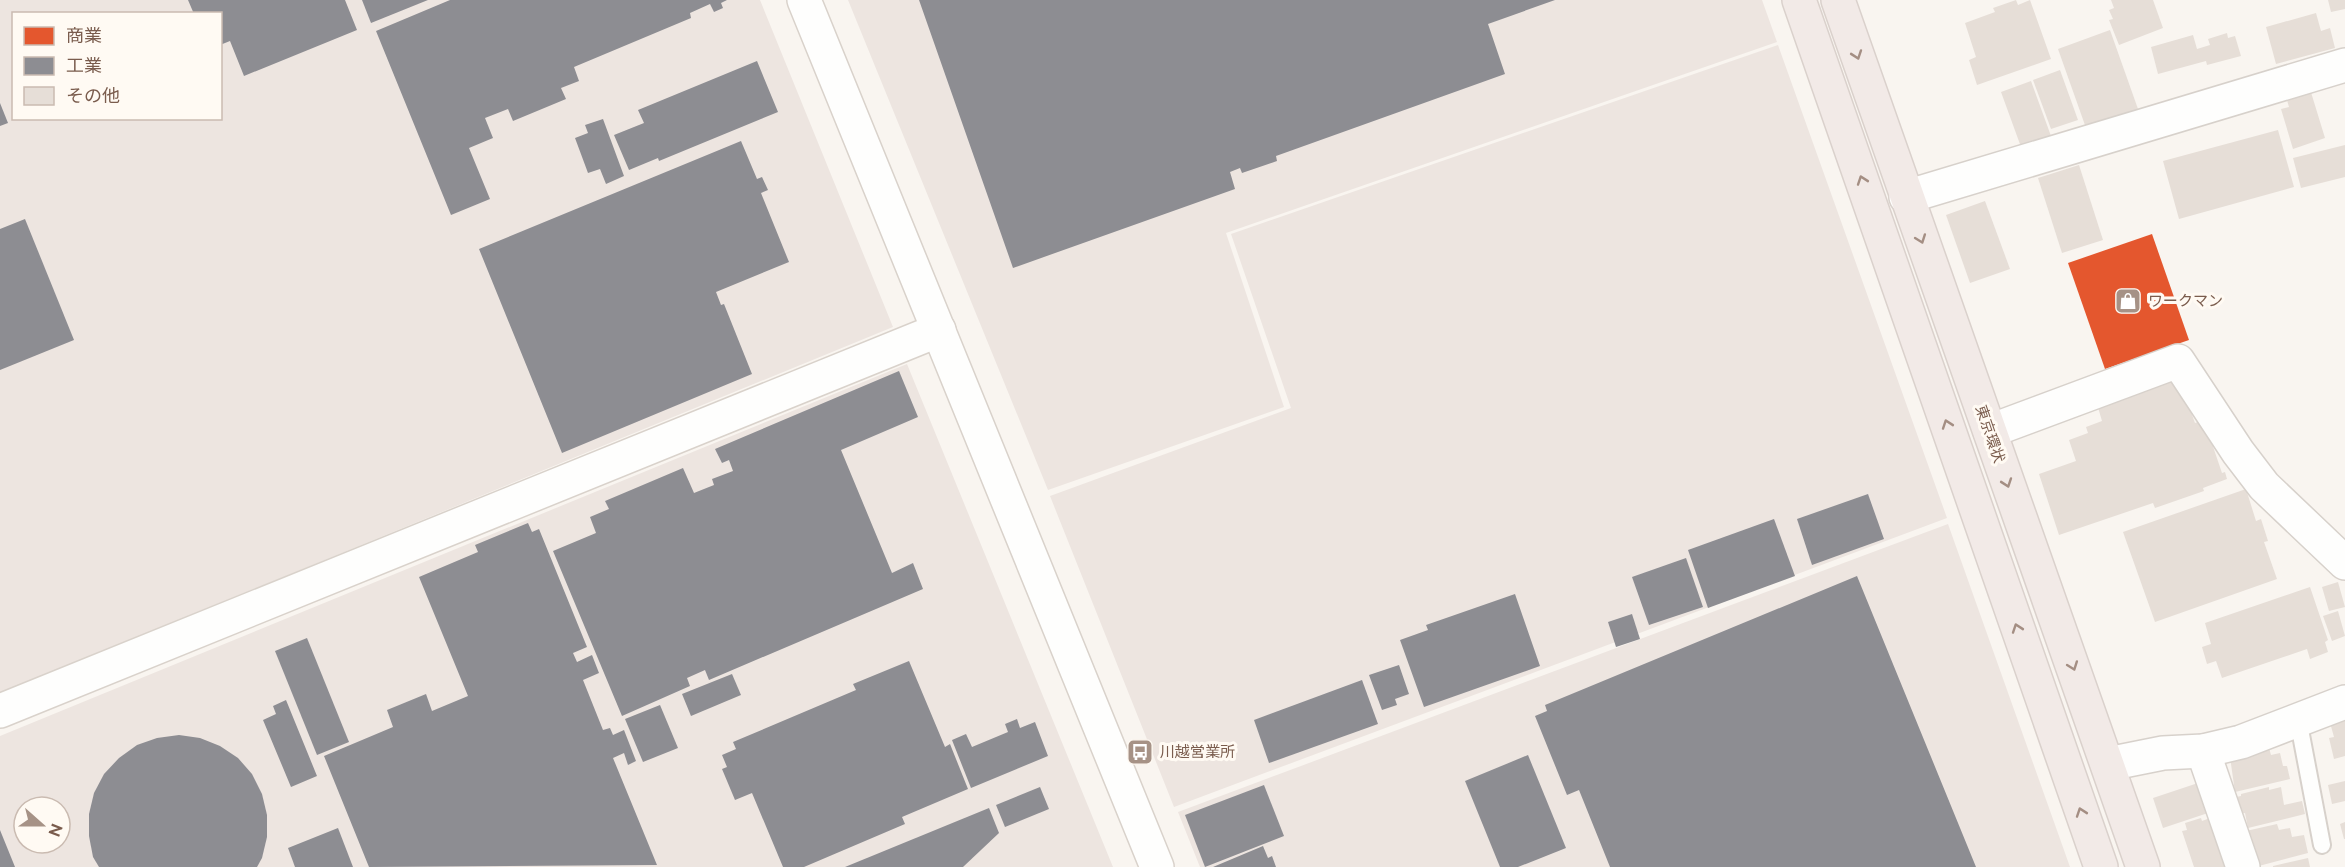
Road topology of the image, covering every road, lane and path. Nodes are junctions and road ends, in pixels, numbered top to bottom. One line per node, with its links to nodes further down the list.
1 (804, 0): 6 (street)
2 (1799, 0): 16 (highway, one-way to 2)
3 (1838, 0): 5 (highway, 東京環状, one-way to 5)
4 (2345, 65): 5 (street)
5 (1906, 197): 7 (highway, 東京環状, one-way to 7)
6 (939, 330): 10 (street); 15 (street)
7 (1990, 432): 8 (street); 13 (highway, 東京環状, one-way to 13)
8 (2345, 563)
9 (2345, 702): 11 (street)
10 (0, 711)
11 (2298, 719): 12 (street); 14 (lane)
12 (2203, 751): 13 (street); 18 (street)
13 (2108, 764): 17 (highway, 東京環状)
14 (2322, 845)
15 (1157, 867)
16 (2101, 867)
17 (2143, 867)
18 (2243, 867)

